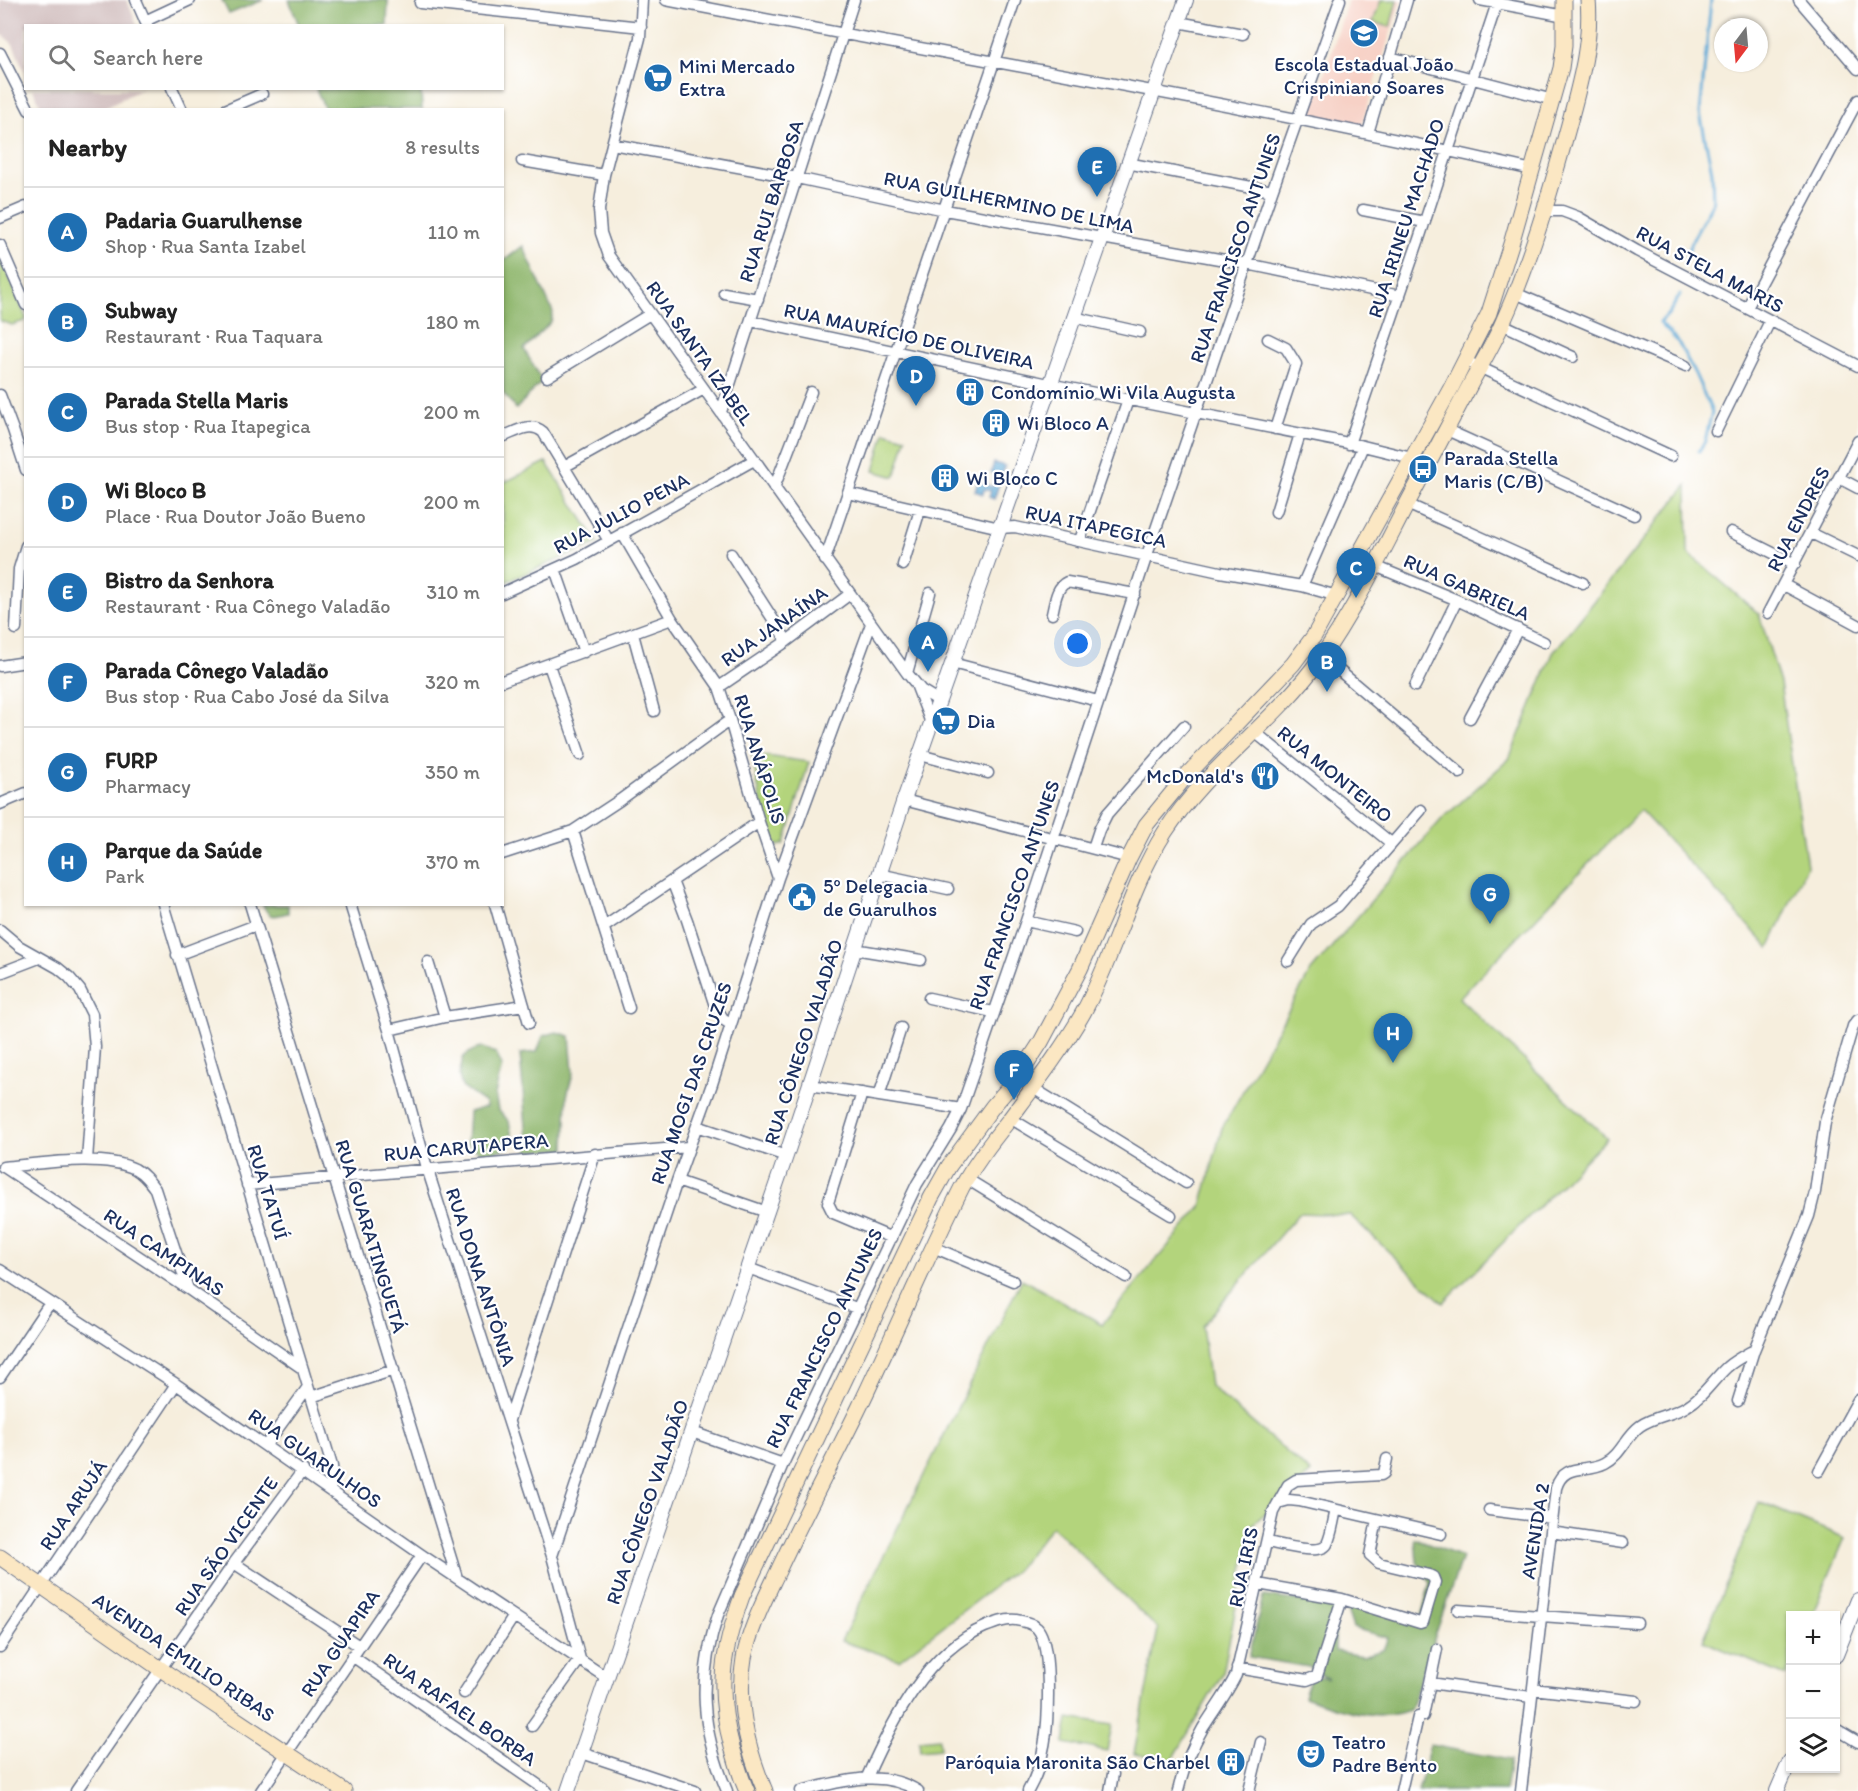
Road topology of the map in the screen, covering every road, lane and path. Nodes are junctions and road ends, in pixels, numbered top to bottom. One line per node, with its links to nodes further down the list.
1 (136, 0): 18 (street)
2 (190, 0): 18 (street)
3 (642, 0): 19 (street, RUA SANTA IZABEL)
4 (666, 0): 21 (street)
5 (854, 0): 21 (street, RUA RUI BARBOSA)
6 (1015, 0): 24 (street)
7 (1186, 0): 17 (street, RUA CÔNEGO VALADÃO)
8 (1340, 0): 35 (street, RUA FRANCISCO ANTUNES)
9 (1407, 0): 23 (street)
10 (1480, 0): 15 (street)
11 (1564, 0): 16 (main road)
12 (1588, 0): 48 (main road)
13 (1799, 0): 25 (street)
14 (420, 3): 19 (street)
15 (1497, 3): 16 (street); 26 (street, RUA IRINEU MACHADO)
16 (1565, 16): 30 (main road)
17 (1178, 22): 20 (street); 28 (street, RUA CÔNEGO VALADÃO)
18 (146, 23)
19 (641, 27): 37 (street, RUA SANTA IZABEL)
20 (1243, 34)
21 (843, 35): 24 (street); 43 (street, RUA RUI BARBOSA)
22 (0, 53): 32 (street)
23 (1390, 57): 26 (street); 36 (street)
24 (993, 61): 28 (street); 46 (street)
25 (1858, 69)
26 (1471, 78): 30 (street); 38 (street, RUA IRINEU MACHADO)
27 (173, 90): 33 (street)
28 (1153, 91): 35 (street); 40 (street, RUA CÔNEGO VALADÃO)
29 (262, 94): 34 (street)
30 (1553, 100): 41 (main road)
31 (1858, 100): 59 (street)
32 (28, 108)
33 (181, 108)
34 (230, 108)
35 (1299, 119): 36 (street); 44 (street, RUA FRANCISCO ANTUNES)
36 (1368, 133): 38 (street)
37 (612, 144): 42 (street, RUA SANTA IZABEL); 43 (street, RUA GUILHERMINO DE LIMA)
38 (1447, 150): 41 (street); 50 (street, RUA IRINEU MACHADO)
39 (522, 161): 42 (street)
40 (1127, 163): 44 (street); 51 (street, RUA CÔNEGO VALADÃO)
41 (1532, 170): 69 (main road)
42 (604, 175): 60 (street, RUA SANTA IZABEL)
43 (797, 178): 46 (street, RUA GUILHERMINO DE LIMA); 58 (street, RUA RUI BARBOSA)
44 (1272, 191): 53 (street, RUA FRANCISCO ANTUNES)
45 (24, 208): 49 (street)
46 (945, 210): 51 (street, RUA GUILHERMINO DE LIMA); 67 (street)
47 (1363, 210): 50 (street)
48 (1544, 211): 55 (main road); 59 (street, RUA STELA MARIS)
49 (0, 218)
50 (1425, 222): 56 (street, RUA IRINEU MACHADO)
51 (1101, 238): 53 (street, RUA GUILHERMINO DE LIMA); 61 (street, RUA CÔNEGO VALADÃO)
52 (0, 245): 57 (street)
53 (1247, 264): 56 (street, RUA GUILHERMINO DE LIMA); 79 (street, RUA FRANCISCO ANTUNES)
54 (724, 293): 58 (street)
55 (1515, 293): 64 (main road); 70 (street)
56 (1400, 297): 86 (street, RUA IRINEU MACHADO)
57 (24, 299)
58 (758, 299): 62 (street, RUA RUI BARBOSA)
59 (1747, 308): 63 (street, RUA STELA MARIS)
60 (650, 314): 72 (street); 74 (street, RUA SANTA IZABEL)
61 (1073, 317): 65 (street); 73 (street, RUA CÔNEGO VALADÃO)
62 (751, 321): 67 (street, RUA MAURÍCIO DE OLIVEIRA); 78 (street, RUA RUI BARBOSA)
63 (1770, 321): 71 (street, RUA STELA MARIS); 82 (street)
64 (1502, 324): 68 (street); 69 (main road)
65 (1140, 332)
66 (1268, 339): 80 (street)
67 (898, 351): 73 (street, RUA MAURÍCIO DE OLIVEIRA); 96 (street)
68 (1573, 357)
69 (1472, 364): 81 (main road); 88 (street); 89 (main road)
70 (1686, 366)
71 (1858, 366)
72 (547, 377)
73 (1049, 384): 77 (street, RUA MAURÍCIO DE OLIVEIRA); 101 (street, RUA CÔNEGO VALADÃO)
74 (704, 389): 78 (street, RUA SANTA IZABEL); 92 (street)
75 (811, 392): 94 (street)
76 (0, 395): 91 (street)
77 (1128, 400): 79 (street, RUA MAURÍCIO DE OLIVEIRA); 105 (street)
78 (720, 412): 90 (street, RUA SANTA IZABEL)
79 (1197, 414): 80 (street, RUA MAURÍCIO DE OLIVEIRA); 109 (street, RUA FRANCISCO ANTUNES)
80 (1275, 429): 83 (street, RUA MAURÍCIO DE OLIVEIRA)
81 (1447, 430): 97 (main road); 100 (street)
82 (1716, 431)
83 (1300, 434): 86 (street, RUA MAURÍCIO DE OLIVEIRA); 99 (street)
84 (504, 436): 92 (street)
85 (1858, 441): 93 (street, RUA ENDRES)
86 (1349, 444): 87 (street, RUA MAURÍCIO DE OLIVEIRA)
87 (1363, 446): 89 (street, RUA MAURÍCIO DE OLIVEIRA); 118 (street)
88 (1671, 456)
89 (1412, 458): 123 (main road)
90 (754, 460): 94 (street, RUA SANTA IZABEL); 104 (street, RUA JULIO PENA)
91 (24, 464)
92 (564, 467): 106 (street)
93 (1839, 478): 95 (street); 103 (street, RUA ENDRES)
94 (774, 488): 111 (street, RUA SANTA IZABEL)
95 (1858, 488)
96 (848, 493): 98 (street, RUA ITAPEGICA); 111 (street)
97 (1407, 504): 114 (main road); 116 (street)
98 (920, 510): 101 (street, RUA ITAPEGICA); 113 (street)
99 (1276, 512)
100 (1634, 515)
101 (1000, 528): 105 (street, RUA ITAPEGICA); 138 (street, RUA CÔNEGO VALADÃO)
102 (1731, 532): 112 (street)
103 (1811, 532): 110 (street); 112 (street, RUA ENDRES)
104 (622, 533): 106 (street, RUA JULIO PENA); 127 (street, RUA ANÁPOLIS)
105 (1080, 540): 109 (street, RUA ITAPEGICA)
106 (609, 541): 115 (street, RUA JULIO PENA)
107 (24, 553): 130 (street)
108 (731, 554): 133 (street)
109 (1147, 555): 118 (street, RUA ITAPEGICA); 122 (street, RUA FRANCISCO ANTUNES)
110 (1858, 556)
111 (825, 560): 121 (street, RUA SANTA IZABEL)
112 (1795, 564): 117 (street, RUA ENDRES)
113 (903, 565)
114 (1375, 566): 124 (street, RUA GABRIELA); 136 (main road)
115 (555, 569): 119 (street, RUA JULIO PENA); 135 (street)
116 (1583, 583)
117 (1784, 585): 125 (street, RUA ENDRES); 129 (street)
118 (1302, 586): 123 (street, RUA ITAPEGICA)
119 (504, 592)
120 (930, 593): 141 (street)
121 (850, 594): 128 (street, RUA SANTA IZABEL); 133 (street, RUA JANAÍNA)
122 (1135, 594): 126 (street); 147 (street, RUA FRANCISCO ANTUNES)
123 (1337, 596): 168 (main road)
124 (1457, 600): 131 (street, RUA GABRIELA); 144 (street)
125 (1768, 613)
126 (1052, 614)
127 (672, 619): 132 (street); 145 (street, RUA ANÁPOLIS)
128 (871, 624): 141 (street, RUA SANTA IZABEL); 170 (street, RUA MOGI DAS CRUZES)
129 (1858, 625)
130 (16, 629)
131 (1518, 629): 134 (street, RUA GABRIELA); 149 (street)
132 (633, 634): 135 (street); 148 (street)
133 (787, 641): 145 (street, RUA JANAÍNA)
134 (1544, 642)
135 (585, 652): 140 (street)
136 (1322, 656): 153 (main road); 157 (street)
137 (24, 662): 139 (street)
138 (952, 663): 146 (street, RUA CÔNEGO VALADÃO); 147 (street)
139 (0, 666)
140 (549, 666): 142 (street); 154 (street)
141 (906, 672): 143 (street, RUA SANTA IZABEL)
142 (504, 680)
143 (916, 684): 146 (street, RUA SANTA IZABEL); 151 (street, RUA SANTA IZABEL)
144 (1415, 686)
145 (719, 687): 150 (street, RUA ANÁPOLIS)
146 (939, 701): 151 (street, RUA CÔNEGO VALADÃO)
147 (1098, 701): 164 (street, RUA FRANCISCO ANTUNES)
148 (654, 711)
149 (1470, 718)
150 (730, 720): 162 (street, RUA ANÁPOLIS); 163 (street)
151 (931, 723): 155 (street, RUA CÔNEGO VALADÃO)
152 (1184, 726): 166 (street)
153 (1256, 733): 165 (street, RUA MONTEIRO); 200 (main road)
154 (580, 755)
155 (920, 755): 156 (street); 159 (street, RUA CÔNEGO VALADÃO)
156 (988, 773)
157 (1460, 773)
158 (24, 794): 160 (street)
159 (904, 800): 164 (street); 169 (street, RUA CÔNEGO VALADÃO)
160 (0, 804)
161 (1420, 810): 165 (street, RUA MONTEIRO)
162 (759, 822): 170 (street, RUA ANÁPOLIS); 171 (street)
163 (573, 831): 167 (street); 179 (street)
164 (1052, 838): 166 (street); 177 (street, RUA FRANCISCO ANTUNES)
165 (1391, 843): 186 (street, RUA MONTEIRO)
166 (1093, 848): 168 (street)
167 (504, 853)
168 (1129, 858): 228 (main road)
169 (879, 874): 172 (street); 182 (street, RUA CÔNEGO VALADÃO)
170 (778, 878): 196 (street, RUA MOGI DAS CRUZES)
171 (672, 881): 179 (street); 196 (street)
172 (948, 889)
173 (164, 906): 183 (street, RUA TATUÍ)
174 (251, 906): 178 (street, RUA GUARATINGUETÁ)
175 (351, 906): 198 (street, RUA DONA ANTÔNIA)
176 (496, 906): 190 (street)
177 (1026, 921): 181 (street); 192 (street, RUA FRANCISCO ANTUNES)
178 (256, 925): 183 (street); 212 (street, RUA GUARATINGUETÁ)
179 (604, 927): 191 (street)
180 (0, 930): 184 (street)
181 (1075, 932)
182 (854, 949): 185 (street); 199 (street, RUA CÔNEGO VALADÃO)
183 (177, 955): 216 (street, RUA TATUÍ)
184 (39, 958): 188 (street); 209 (street)
185 (921, 960)
186 (1288, 961)
187 (428, 962): 193 (street)
188 (0, 973)
189 (929, 998): 192 (street)
190 (524, 1005): 193 (street); 194 (street)
191 (629, 1008)
192 (993, 1012): 203 (street, RUA FRANCISCO ANTUNES)
193 (445, 1017): 198 (street)
194 (529, 1023)
195 (1855, 1023): 230 (street)
196 (730, 1024): 205 (street, RUA MOGI DAS CRUZES)
197 (901, 1028): 202 (street)
198 (389, 1030): 211 (street, RUA DONA ANTÔNIA)
199 (810, 1085): 201 (street); 208 (street, RUA CÔNEGO VALADÃO)
200 (1033, 1088): 204 (main road); 215 (street)
201 (862, 1093): 202 (street); 219 (street)
202 (879, 1096): 203 (street)
203 (961, 1109): 219 (street, RUA FRANCISCO ANTUNES)
204 (1010, 1118): 213 (main road); 218 (street)
205 (697, 1126): 206 (street, RUA MOGI DAS CRUZES); 208 (street)
206 (688, 1147): 207 (street, RUA CARUTAPERA); 214 (street, RUA MOGI DAS CRUZES)
207 (595, 1154): 211 (street, RUA CARUTAPERA); 238 (street)
208 (786, 1156): 217 (street, RUA CÔNEGO VALADÃO)
209 (87, 1160): 210 (street); 225 (street)
210 (2, 1167): 225 (street, RUA CAMPINAS)
211 (427, 1168): 212 (street, RUA CARUTAPERA); 238 (street, RUA DONA ANTÔNIA)
212 (333, 1176): 216 (street, RUA CARUTAPERA); 232 (street, RUA GUARATINGUETÁ)
213 (967, 1179): 220 (main road); 223 (street)
214 (677, 1181): 217 (street); 256 (street, RUA MOGI DAS CRUZES)
215 (1186, 1184)
216 (247, 1185): 231 (street, RUA TATUÍ)
217 (767, 1212): 221 (street, RUA CÔNEGO VALADÃO)
218 (1171, 1215)
219 (892, 1238): 227 (street, RUA FRANCISCO ANTUNES)
220 (933, 1247): 224 (street); 229 (main road)
221 (748, 1268): 227 (street); 239 (street, RUA CÔNEGO VALADÃO)
222 (0, 1269): 226 (street, RUA GUARULHOS)
223 (1126, 1277)
224 (1013, 1281)
225 (188, 1290): 231 (street, RUA CAMPINAS)
226 (50, 1303): 233 (street); 234 (street, RUA GUARULHOS)
227 (859, 1308): 242 (street, RUA FRANCISCO ANTUNES)
228 (874, 1318): 229 (main road); 298 (main road)
229 (895, 1328): 299 (main road)
230 (1754, 1350): 237 (street); 249 (street, AVENIDA 2)
231 (303, 1369): 235 (street, RUA TATUÍ)
232 (393, 1371): 235 (street); 259 (street, RUA GUARATINGUETÁ)
233 (0, 1377)
234 (176, 1384): 240 (street, RUA GUARULHOS); 261 (street, RUA ARUJÁ)
235 (309, 1392): 240 (street); 245 (street, RUA TATUÍ)
236 (1858, 1400): 244 (street)
237 (1738, 1401)
238 (509, 1420): 256 (street, RUA DONA ANTÔNIA)
239 (692, 1432): 242 (street); 275 (street, RUA CÔNEGO VALADÃO)
240 (266, 1445): 243 (street, RUA GUARULHOS)
241 (1387, 1459): 246 (street)
242 (783, 1464): 290 (street, RUA FRANCISCO ANTUNES)
243 (303, 1470): 245 (street, RUA GUARULHOS); 258 (street, RUA SÃO VICENTE)
244 (1819, 1471)
245 (330, 1491): 255 (street, RUA GUARULHOS)
246 (1278, 1503): 247 (street); 253 (street, RUA IRIS)
247 (1336, 1510): 250 (street); 253 (street)
248 (1489, 1510): 249 (street)
249 (1552, 1518): 251 (street, AVENIDA 2)
250 (1377, 1520): 252 (street); 262 (street)
251 (1551, 1532): 254 (street); 265 (street, AVENIDA 2)
252 (1441, 1534)
253 (1267, 1542): 260 (street, RUA IRIS)
254 (1623, 1542)
255 (422, 1555): 259 (street, RUA GUARULHOS); 271 (street, RUA GUAPIRA)
256 (552, 1556): 272 (street, RUA DONA ANTÔNIA)
257 (0, 1557): 261 (main road, AVENIDA EMILIO RIBAS)
258 (234, 1563): 271 (street, RUA RAFAEL BORBA); 274 (street, RUA SÃO VICENTE)
259 (457, 1578): 266 (street, RUA GUARULHOS)
260 (1257, 1584): 262 (street); 273 (street, RUA IRIS)
261 (41, 1585): 269 (street, RUA ARUJÁ); 274 (main road, AVENIDA EMILIO RIBAS)
262 (1342, 1599): 273 (street)
263 (1858, 1600): 268 (street)
264 (1458, 1610): 265 (street)
265 (1541, 1616): 267 (street); 278 (street, AVENIDA 2)
266 (514, 1617): 272 (street, RUA GUARULHOS); 277 (street)
267 (1637, 1623)
268 (1840, 1645)
269 (0, 1647)
270 (1437, 1649): 276 (street)
271 (356, 1651): 284 (street, RUA GUAPIRA); 295 (street, RUA RAFAEL BORBA)
272 (580, 1659): 275 (street, RUA GUARULHOS); 280 (street)
273 (1238, 1668): 303 (street, RUA IRIS)
274 (162, 1670): 284 (main road, AVENIDA EMILIO RIBAS); 292 (street, RUA SÃO VICENTE)
275 (607, 1678): 285 (street, RUA CÔNEGO VALADÃO)
276 (1430, 1683): 278 (street); 305 (street)
277 (464, 1693)
278 (1532, 1693): 279 (street); 306 (street, AVENIDA 2)
279 (1636, 1701)
280 (532, 1726)
281 (1840, 1731): 283 (street)
282 (1261, 1742): 304 (street)
283 (1858, 1742)
284 (288, 1752): 293 (street, RUA GUAPIRA); 294 (main road, AVENIDA EMILIO RIBAS)
285 (582, 1753): 296 (street, RUA CÔNEGO VALADÃO); 297 (street)
286 (1786, 1772): 307 (street)
287 (1113, 1774): 302 (street)
288 (867, 1777): 289 (street); 291 (street); 301 (street)
289 (848, 1786): 300 (street)
290 (723, 1788)
291 (1033, 1788)
292 (76, 1791)
293 (261, 1791)
294 (344, 1791)
295 (547, 1791)
296 (568, 1791)
297 (695, 1791)
298 (747, 1791)
299 (765, 1791)
300 (801, 1791)
301 (918, 1791)
302 (1110, 1791)
303 (1178, 1791)
304 (1249, 1791)
305 (1401, 1791)
306 (1521, 1791)
307 (1777, 1791)

